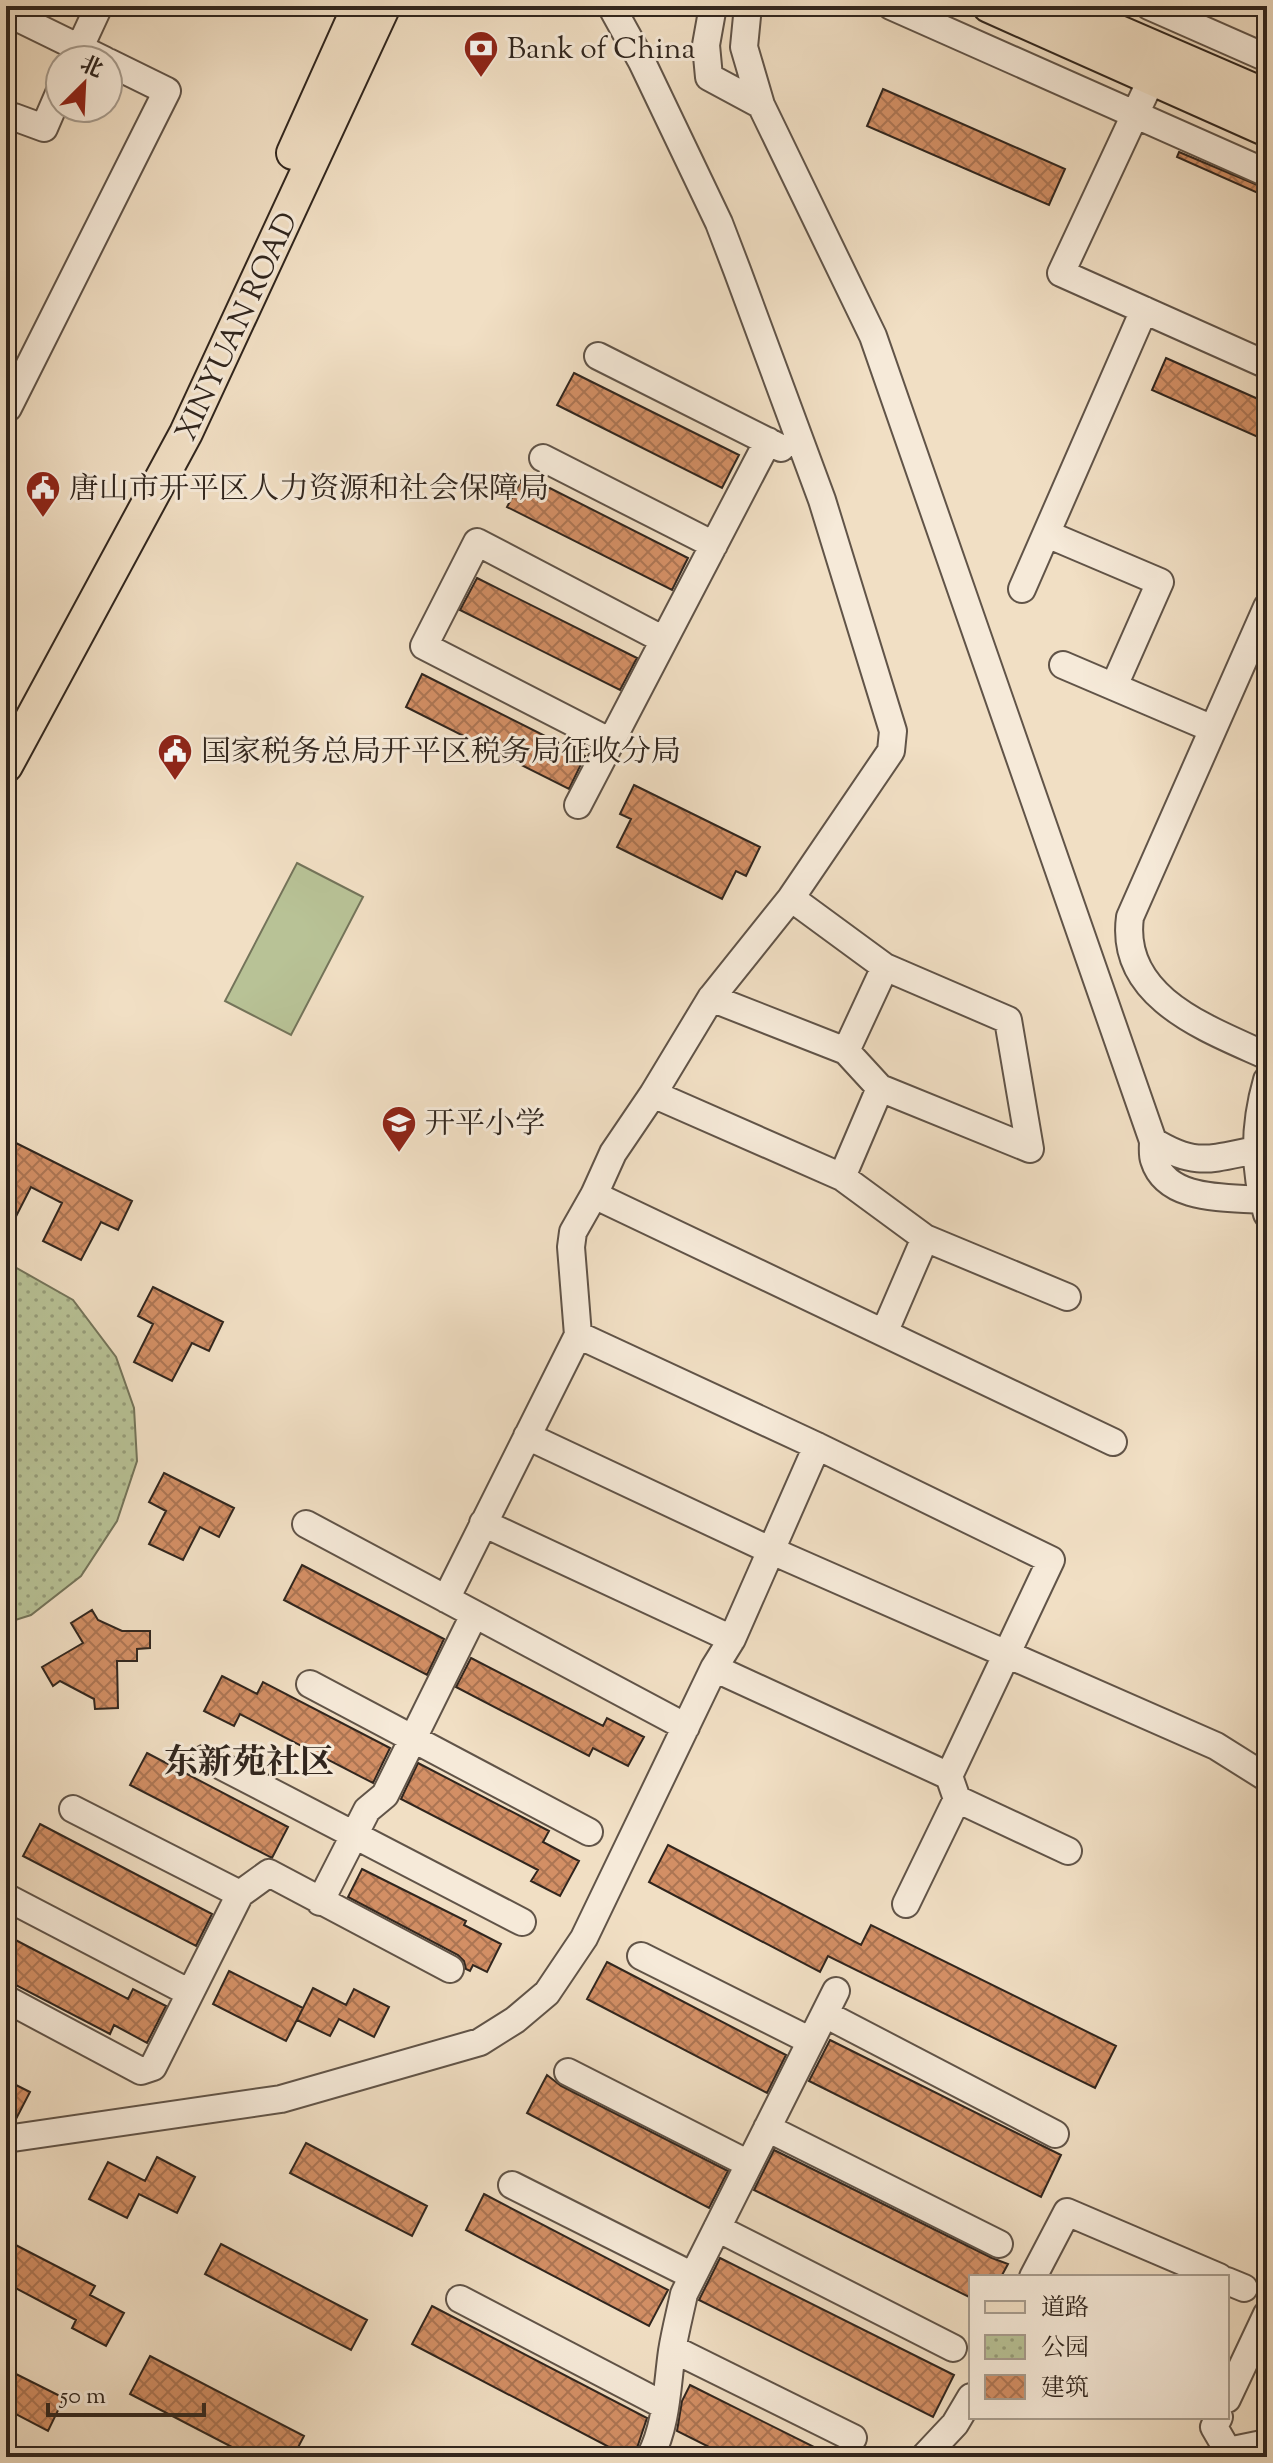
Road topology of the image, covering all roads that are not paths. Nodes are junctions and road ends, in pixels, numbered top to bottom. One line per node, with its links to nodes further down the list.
1 (99, 6): 13 (street)
2 (359, 6): 37 (main road, XINYUAN ROAD)
3 (384, 6): 40 (main road, XINYUAN ROAD)
4 (611, 6): 29 (street)
5 (713, 6): 18 (street)
6 (748, 6): 18 (street)
7 (891, 6): 22 (street)
8 (989, 6): 16 (main road)
9 (1059, 6): 17 (main road)
10 (1149, 6): 14 (street)
11 (18, 18): 12 (street)
12 (60, 44)
13 (81, 44)
14 (1267, 58)
15 (124, 70): 26 (street)
16 (1152, 78): 21 (main road); 23 (street)
17 (1267, 96)
18 (761, 105): 50 (street)
19 (9, 121): 20 (street)
20 (46, 124)
21 (1267, 130)
22 (1267, 173)
23 (1144, 310): 25 (street); 30 (street)
24 (598, 356): 27 (street)
25 (1267, 365)
26 (6, 407)
27 (768, 441): 29 (street); 31 (street)
28 (543, 458): 31 (street)
29 (806, 460): 42 (street)
30 (1047, 534): 32 (street); 36 (street)
31 (714, 545): 34 (street)
32 (1022, 589)
33 (1267, 607): 38 (street)
34 (664, 640): 39 (street); 39 (street)
35 (1063, 665): 36 (street)
36 (1114, 686): 38 (street)
37 (6, 721)
38 (1213, 729): 46 (street)
39 (611, 742): 41 (street)
40 (6, 766)
41 (578, 805)
42 (791, 898): 43 (street); 44 (street)
43 (885, 967): 45 (street); 48 (street)
44 (711, 998): 45 (street); 49 (street)
45 (846, 1051): 48 (street)
46 (1267, 1056)
47 (1267, 1080): 51 (street)
48 (880, 1088): 52 (street)
49 (653, 1094): 52 (street); 53 (street)
50 (1153, 1141): 51 (street); 54 (street)
51 (1256, 1150): 54 (street)
52 (842, 1177): 55 (street)
53 (594, 1195): 57 (street); 58 (street)
54 (1265, 1208)
55 (925, 1238): 56 (street); 57 (street)
56 (1067, 1297)
57 (884, 1333): 60 (street)
58 (578, 1335): 59 (street); 61 (street)
59 (527, 1436): 62 (street); 64 (street)
60 (1113, 1442)
61 (817, 1446): 64 (street); 68 (street)
62 (483, 1523): 65 (street); 67 (street)
63 (306, 1524): 65 (street)
64 (772, 1551): 67 (street); 68 (street)
65 (446, 1599): 66 (street)
66 (474, 1615): 71 (street); 72 (street)
67 (732, 1639): 69 (street)
68 (1007, 1655): 74 (street); 75 (street)
69 (714, 1668): 71 (street); 75 (street)
70 (310, 1684): 72 (street)
71 (686, 1727): 93 (street)
72 (413, 1738): 77 (street); 78 (street)
73 (206, 1758): 78 (street)
74 (1267, 1778)
75 (953, 1788): 79 (street); 83 (street)
76 (73, 1809): 80 (street)
77 (589, 1832)
78 (354, 1835): 82 (street); 84 (street)
79 (1068, 1851)
80 (240, 1894): 82 (street); 87 (street)
81 (6, 1897): 87 (street)
82 (320, 1902): 86 (street)
83 (906, 1904)
84 (522, 1922)
85 (641, 1956): 89 (street)
86 (450, 1969)
87 (190, 1993): 88 (street)
88 (6, 1999)
89 (811, 2041): 91 (street); 92 (street)
90 (568, 2072): 94 (street)
91 (767, 2128): 94 (street); 97 (street)
92 (1055, 2134)
93 (6, 2139)
94 (749, 2164): 96 (street)
95 (512, 2185): 100 (street)
96 (717, 2228): 100 (street); 103 (street)
97 (999, 2244)
98 (1034, 2275): 99 (street)
99 (1214, 2275)
100 (693, 2276): 104 (street)
101 (460, 2299): 107 (street)
102 (1267, 2314): 105 (street)
103 (953, 2348)
104 (673, 2349): 107 (street); 109 (street)
105 (1229, 2395)
106 (969, 2400): 112 (street)
107 (665, 2406): 111 (street)
108 (1218, 2419): 110 (street)
109 (853, 2438)
110 (1267, 2443)
111 (650, 2457)
112 (924, 2457)

